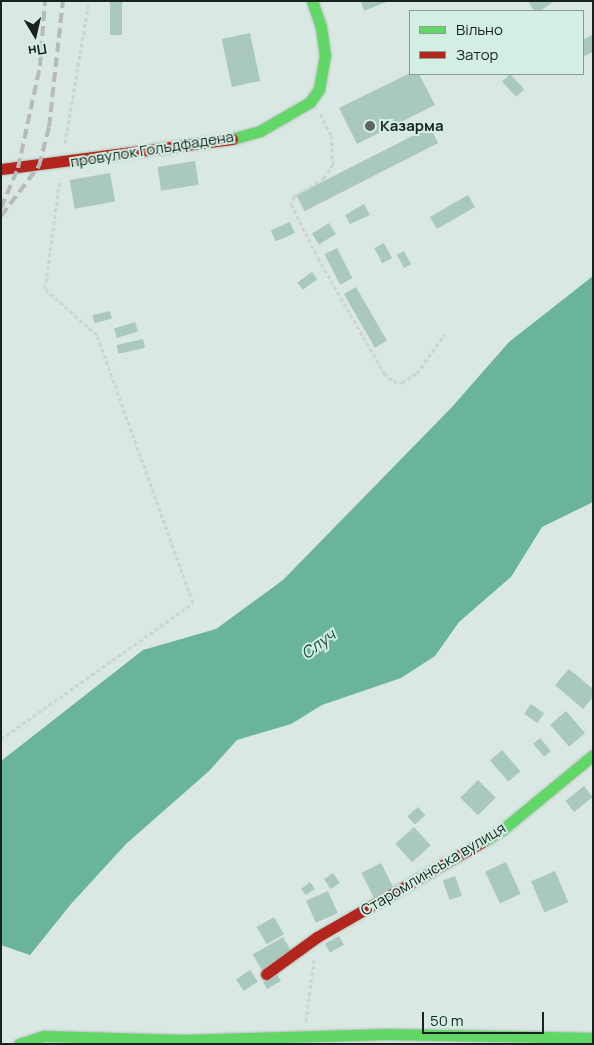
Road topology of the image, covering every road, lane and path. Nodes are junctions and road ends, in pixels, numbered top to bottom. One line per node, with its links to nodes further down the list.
1 (89, 1): 4 (path)
2 (312, 1): 3 (street)
3 (310, 102): 4 (street, провулок Гольдфадена); 6 (path)
4 (62, 163): 5 (street, провулок Гольдфадена); 7 (path)
5 (1, 169)
6 (445, 334)
7 (1, 739)
8 (593, 755): 9 (street, Старомлинська вулиця)
9 (317, 937): 10 (street, Старомлинська вулиця); 11 (path)
10 (266, 974)
11 (304, 1036): 12 (street); 13 (street)
12 (593, 1038)
13 (19, 1044)

